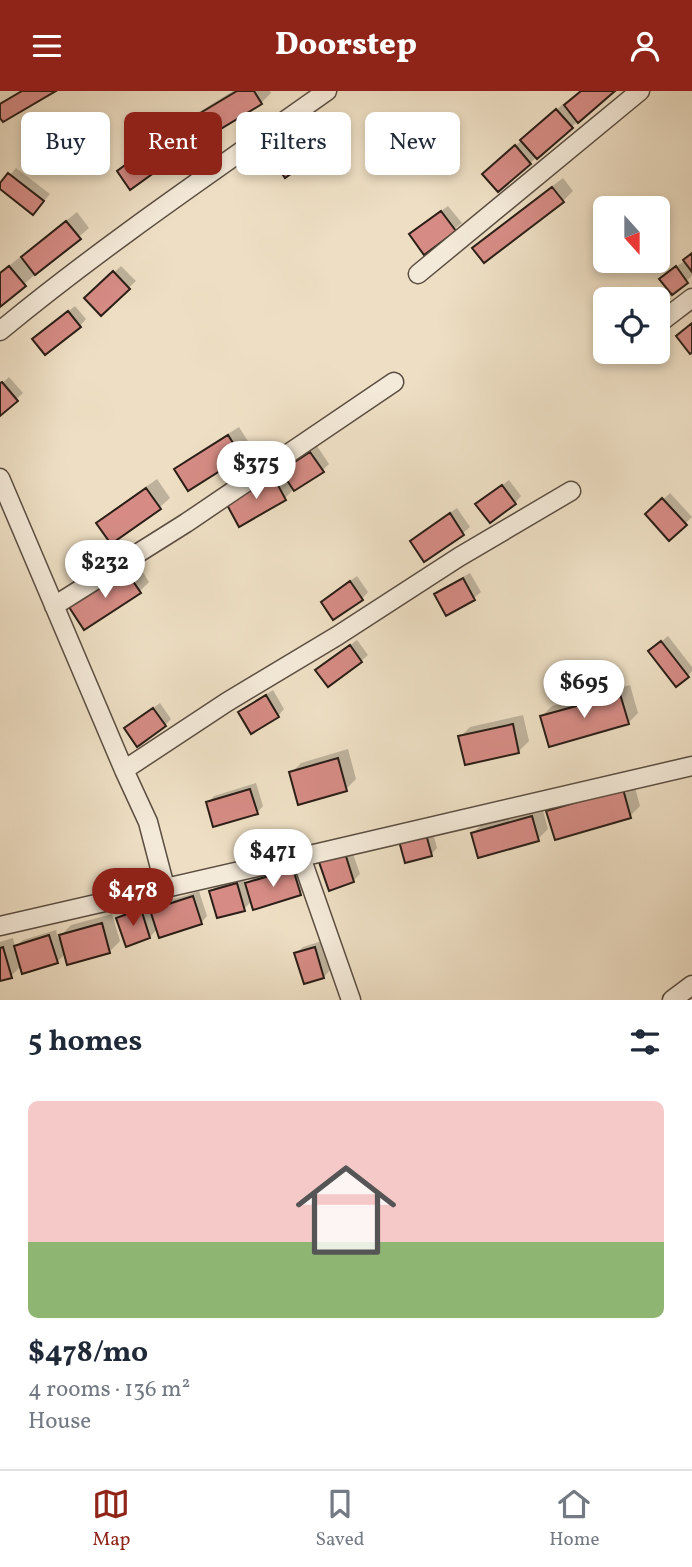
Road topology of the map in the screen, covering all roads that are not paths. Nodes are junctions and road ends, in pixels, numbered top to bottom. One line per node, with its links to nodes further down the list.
1 (327, 91): 6 (street)
2 (640, 91): 3 (street)
3 (418, 274)
4 (692, 298): 5 (street)
5 (670, 315)
6 (0, 331)
7 (394, 382): 10 (street)
8 (0, 478): 10 (street)
9 (571, 491): 12 (street)
10 (54, 606): 12 (street)
11 (691, 769): 13 (street)
12 (124, 770): 14 (street)
13 (301, 857): 14 (street); 17 (street)
14 (165, 887): 15 (street)
15 (0, 926)
16 (692, 985): 18 (street)
17 (351, 1000)
18 (672, 1000)

